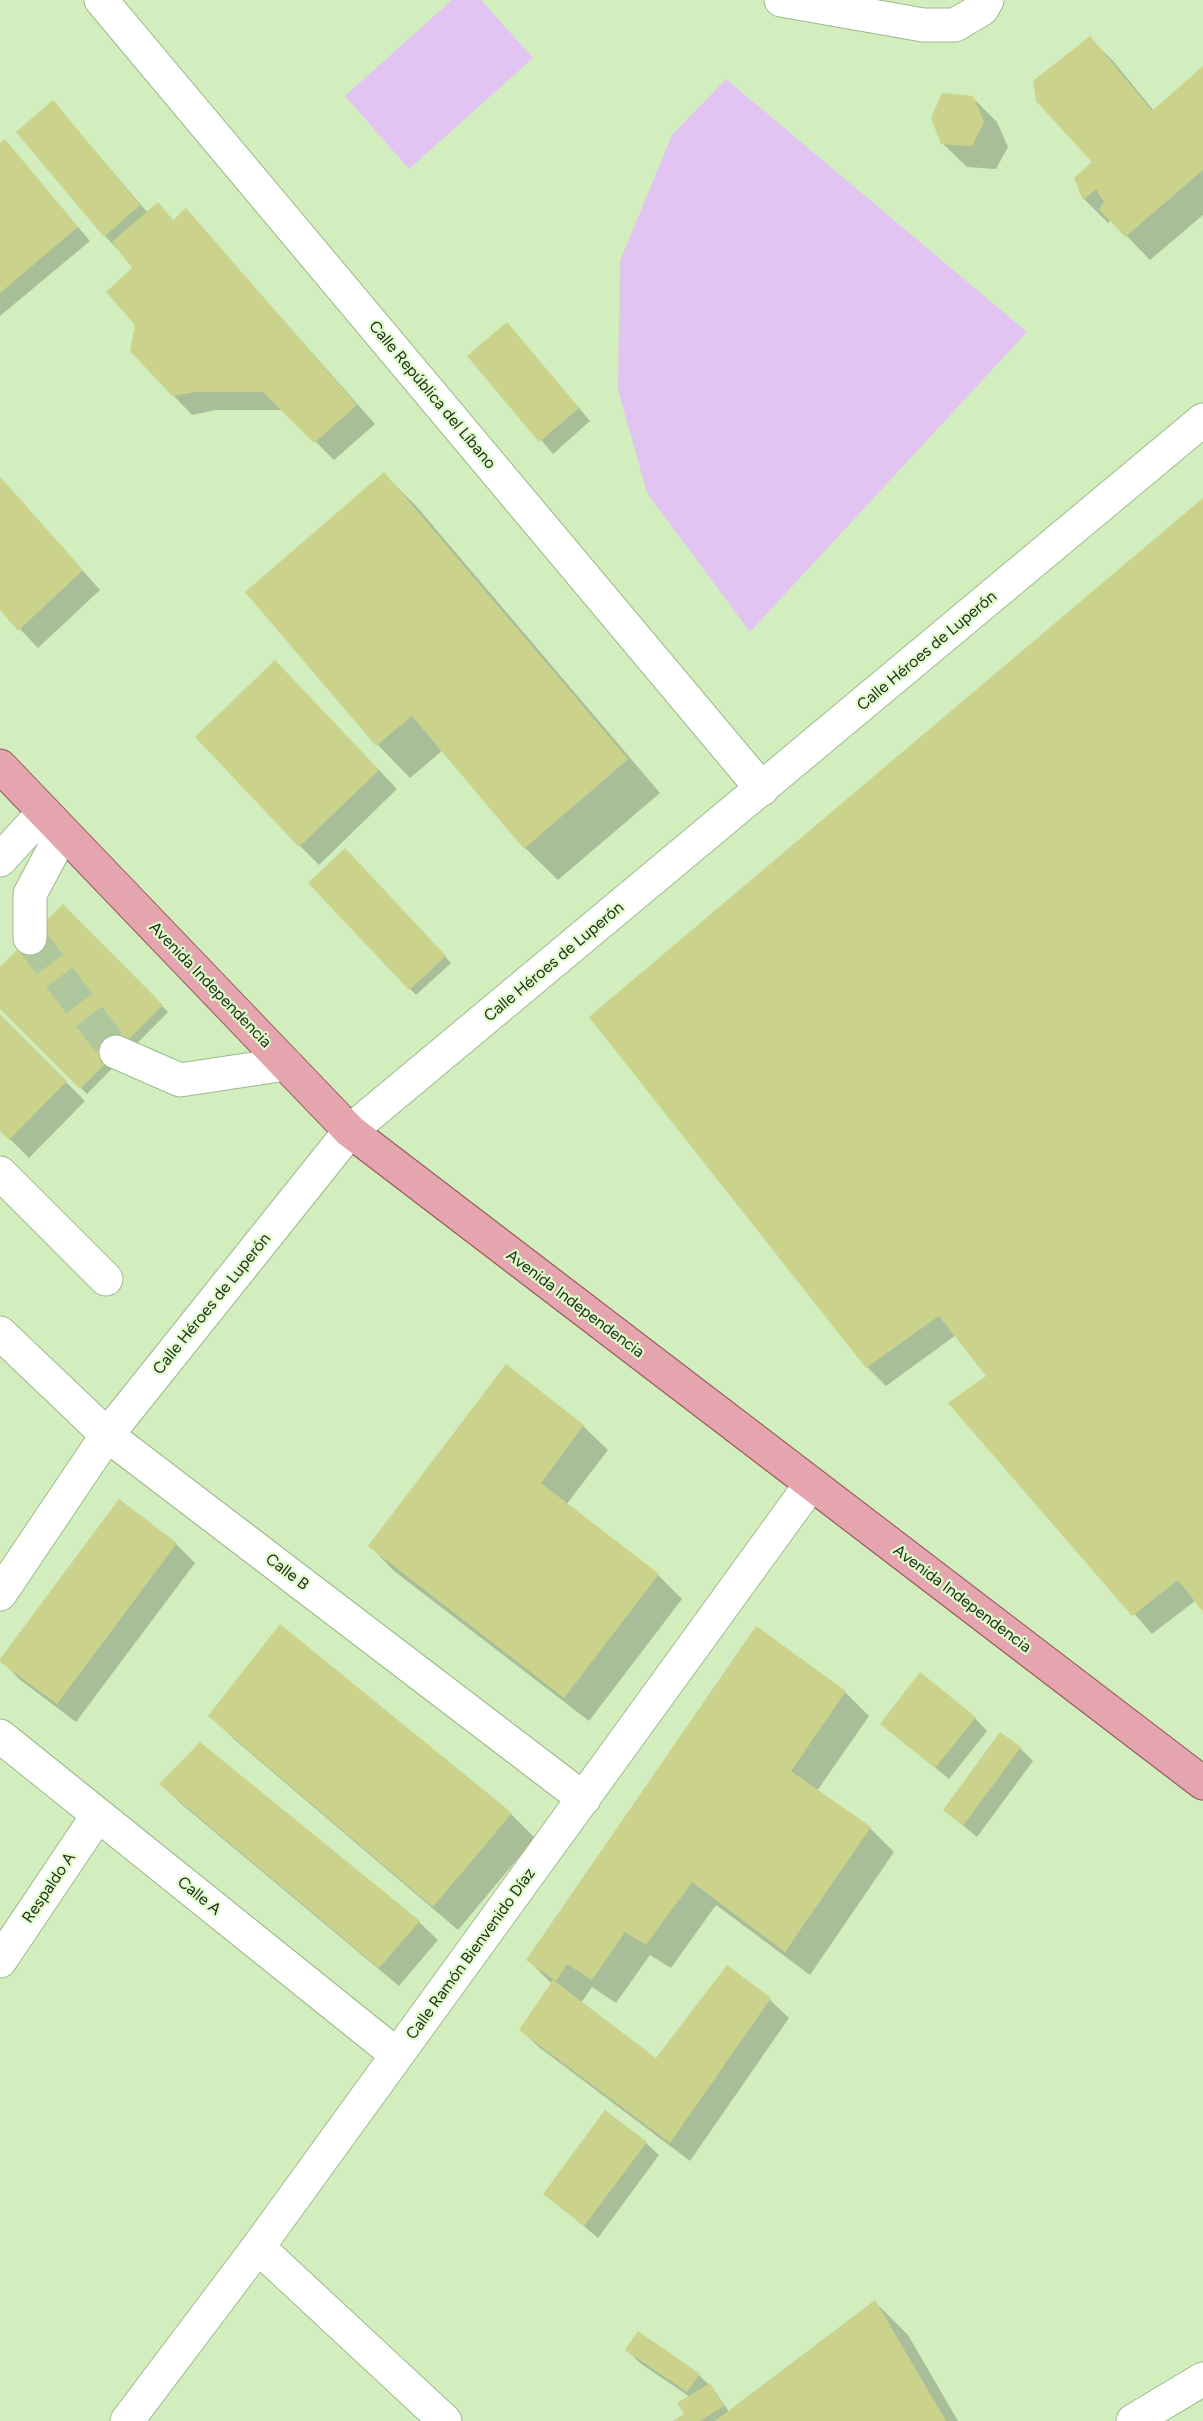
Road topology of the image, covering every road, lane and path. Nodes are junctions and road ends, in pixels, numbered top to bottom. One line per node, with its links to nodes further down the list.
1 (101, 0): 6 (street, Calle República del Líbano)
2 (781, 0): 3 (street)
3 (987, 0)
4 (1203, 420): 6 (street, Calle Héroes de Luperón)
5 (0, 766): 7 (main road, Avenida Independencia)
6 (762, 789): 12 (street, Calle Héroes de Luperón)
7 (53, 822): 8 (street); 9 (street); 11 (main road, Avenida Independencia)
8 (0, 860)
9 (30, 938)
10 (117, 1052): 11 (street)
11 (286, 1064): 12 (main road, Avenida Independencia)
12 (350, 1131): 16 (street, Calle Héroes de Luperón); 17 (main road, Avenida Independencia)
13 (0, 1173): 14 (street)
14 (106, 1279)
15 (0, 1333): 16 (street, Calle B)
16 (107, 1435): 18 (street, Calle Héroes de Luperón); 21 (street, Calle B)
17 (811, 1484): 20 (main road, Avenida Independencia); 21 (street, Calle Ramón Bienvenido Díaz)
18 (0, 1594)
19 (0, 1736): 22 (street, Calle A)
20 (1203, 1783)
21 (584, 1799): 24 (street, Calle Ramón Bienvenido Díaz)
22 (98, 1815): 23 (street, Respaldo A); 24 (street, Calle A)
23 (0, 1961)
24 (397, 2055): 25 (street, Calle Ramón Bienvenido Díaz)
25 (258, 2247): 27 (street, Calle Ramón Bienvenido Díaz); 28 (street)
26 (1203, 2379): 29 (street)
27 (128, 2421)
28 (445, 2421)
29 (1133, 2421)

